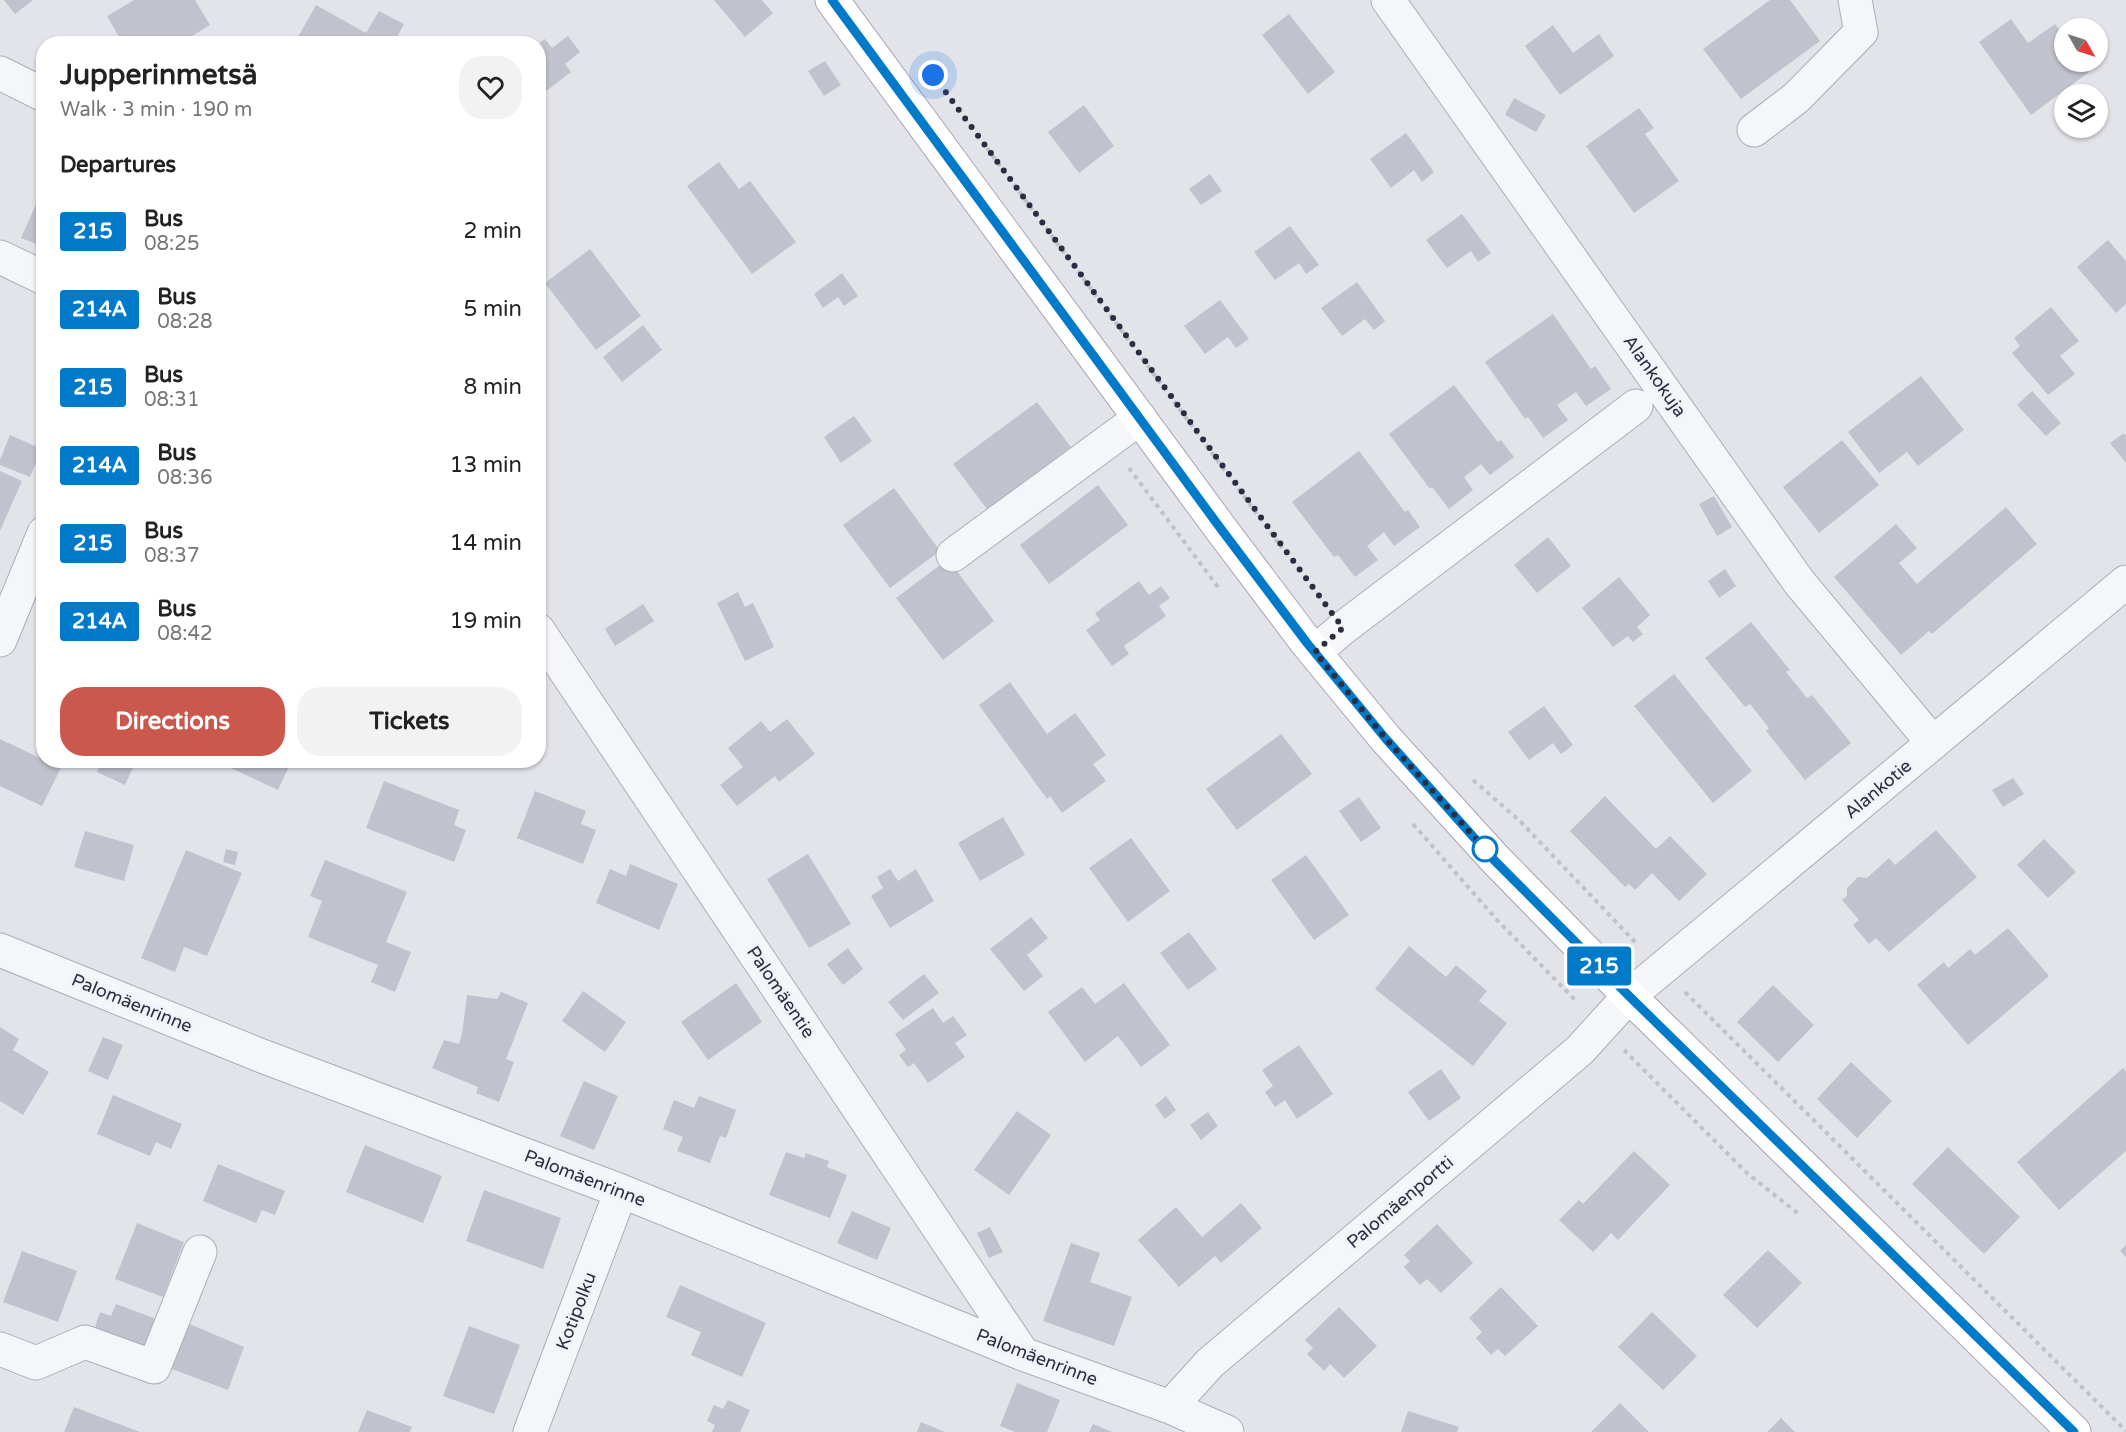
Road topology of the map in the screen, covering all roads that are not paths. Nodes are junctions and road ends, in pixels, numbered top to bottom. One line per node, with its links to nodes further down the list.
1 (832, 0): 10 (main road)
2 (1388, 0): 17 (street, Alankokuja)
3 (1855, 0): 6 (street)
4 (0, 73): 5 (street)
5 (36, 91)
6 (1754, 130)
7 (0, 257): 8 (street)
8 (36, 274)
9 (1636, 406): 16 (street)
10 (1140, 418): 12 (street); 16 (main road)
11 (36, 552): 14 (street)
12 (953, 555)
13 (2125, 584): 17 (street, Alankotie)
14 (0, 640)
15 (546, 642): 23 (street, Palomäentie)
16 (1315, 652): 19 (main road)
17 (1933, 743): 19 (street, Alankotie)
18 (0, 950): 20 (street, Palomäenrinne)
19 (1629, 996): 24 (street, Palomäenportti); 27 (main road)
20 (621, 1191): 23 (street, Palomäenrinne); 25 (street, Kotipolku)
21 (200, 1252): 22 (street)
22 (0, 1349)
23 (1023, 1354): 24 (street, Palomäenrinne)
24 (1170, 1407): 26 (street, Palomäenrinne)
25 (530, 1432)
26 (1227, 1432)
27 (2074, 1432)

